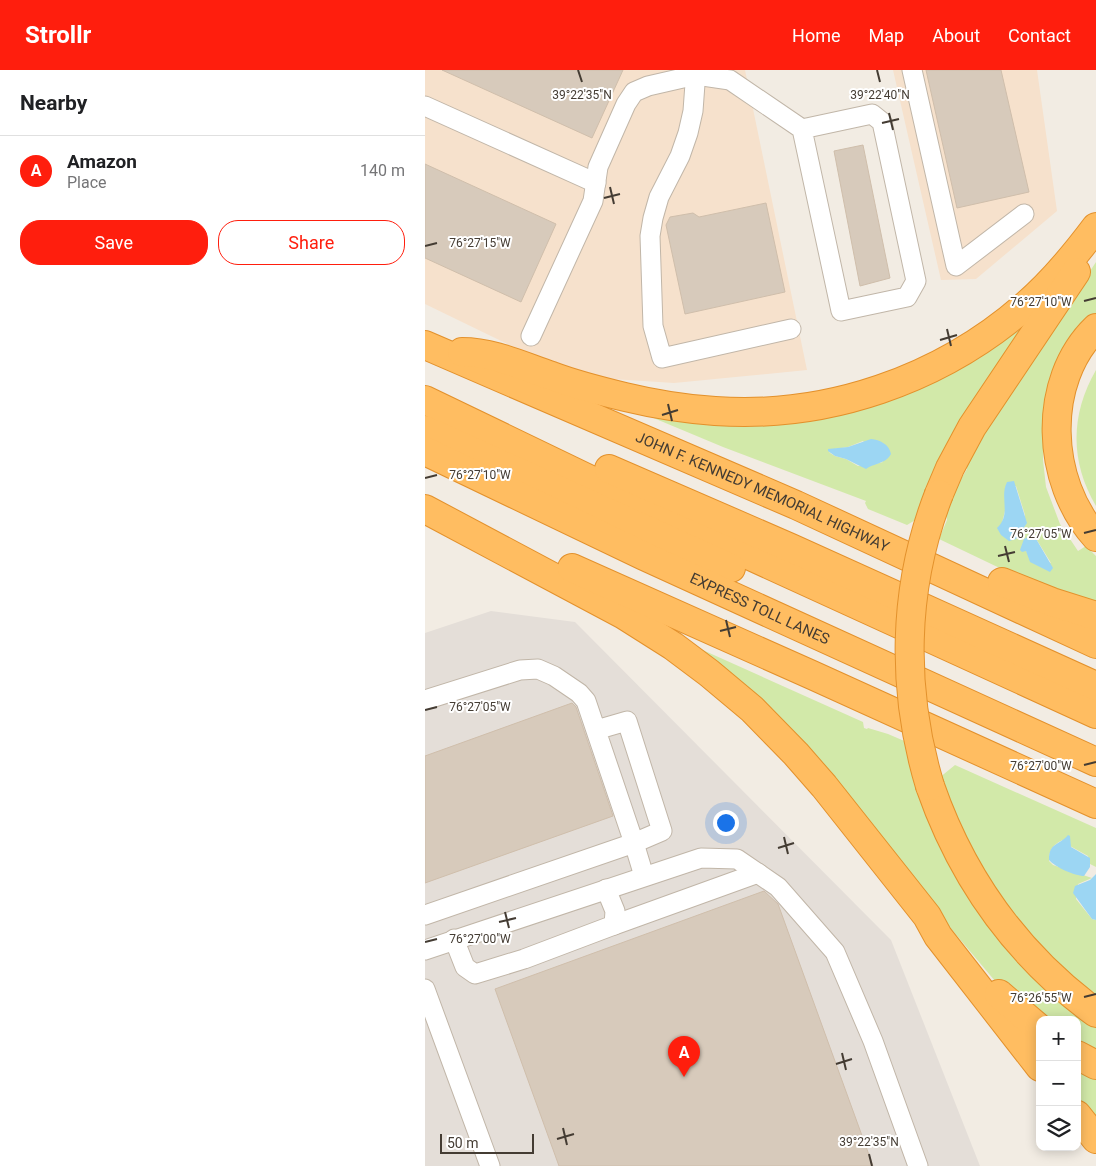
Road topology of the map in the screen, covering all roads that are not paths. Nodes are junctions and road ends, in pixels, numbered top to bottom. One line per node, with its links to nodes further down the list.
1 (912, 70): 6 (lane)
2 (696, 72): 4 (lane); 5 (lane); 10 (lane)
3 (425, 106): 5 (lane)
4 (801, 129): 4 (lane)
5 (596, 183): 11 (lane)
6 (1024, 214)
7 (1096, 227): 13 (highway)
8 (1096, 242): 42 (highway, bridge)
9 (1096, 328): 17 (highway)
10 (791, 329)
11 (531, 336)
12 (1096, 343): 17 (highway)
13 (433, 349): 22 (highway, JOHN F. KENNEDY MEMORIAL HIGHWAY)
14 (425, 390): 25 (highway)
15 (425, 400): 27 (highway)
16 (425, 430): 29 (highway)
17 (1058, 434): 21 (highway)
18 (425, 451): 30 (highway, EXPRESS TOLL LANES)
19 (425, 494): 31 (highway)
20 (425, 509): 37 (highway)
21 (1096, 537)
22 (880, 542): 23 (highway); 24 (highway, JOHN F. KENNEDY MEMORIAL HIGHWAY)
23 (1096, 616)
24 (1096, 644)
25 (1096, 686)
26 (425, 700): 28 (lane)
27 (1096, 714)
28 (596, 730): 32 (lane); 32 (lane)
29 (1096, 734)
30 (1096, 762)
31 (1096, 804)
32 (634, 843): 34 (lane); 36 (lane)
33 (758, 873): 34 (lane); 38 (lane); 50 (lane)
34 (645, 876): 35 (lane)
35 (606, 889): 38 (lane); 39 (lane)
36 (425, 915)
37 (927, 916): 43 (highway); 45 (highway)
38 (614, 925): 39 (lane)
39 (454, 940): 40 (lane)
40 (425, 950)
41 (425, 988): 49 (lane)
42 (1096, 1013)
43 (1036, 1026)
44 (1081, 1056): 46 (highway)
45 (1036, 1062)
46 (1096, 1065)
47 (1081, 1120): 48 (highway)
48 (1096, 1139)
49 (490, 1166)
50 (918, 1166)

